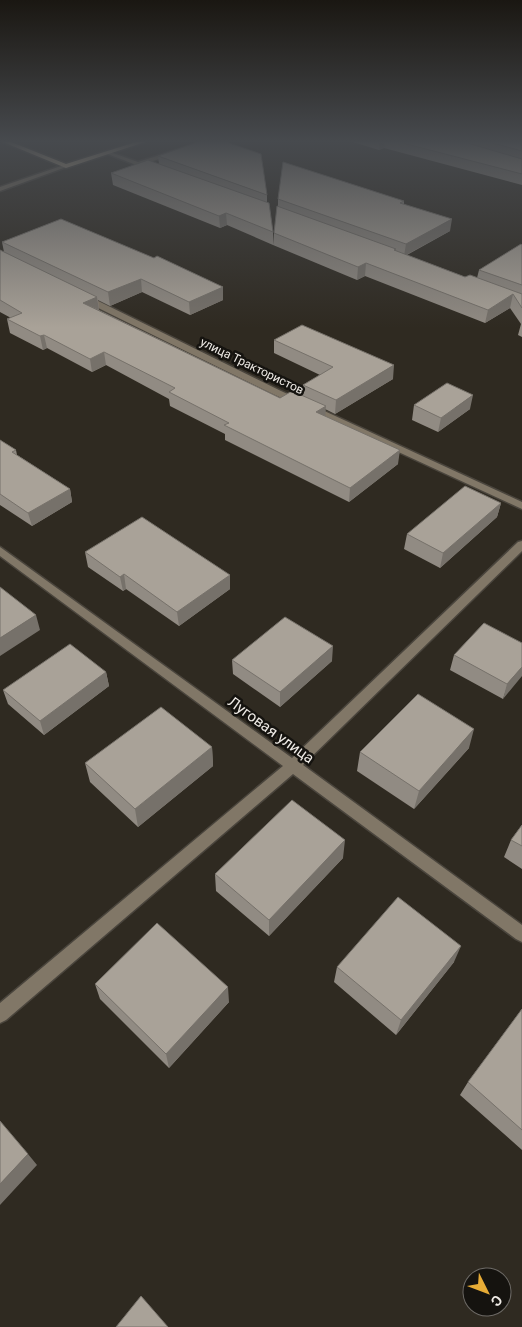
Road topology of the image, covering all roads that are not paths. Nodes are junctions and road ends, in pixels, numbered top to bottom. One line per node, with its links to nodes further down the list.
1 (72, 291): 2 (street, улица Трактористов)
2 (522, 506)
3 (522, 545): 5 (street)
4 (0, 552): 5 (street, Луговая улица)
5 (293, 766): 6 (street, Луговая улица); 7 (street)
6 (522, 934)
7 (0, 1014)

